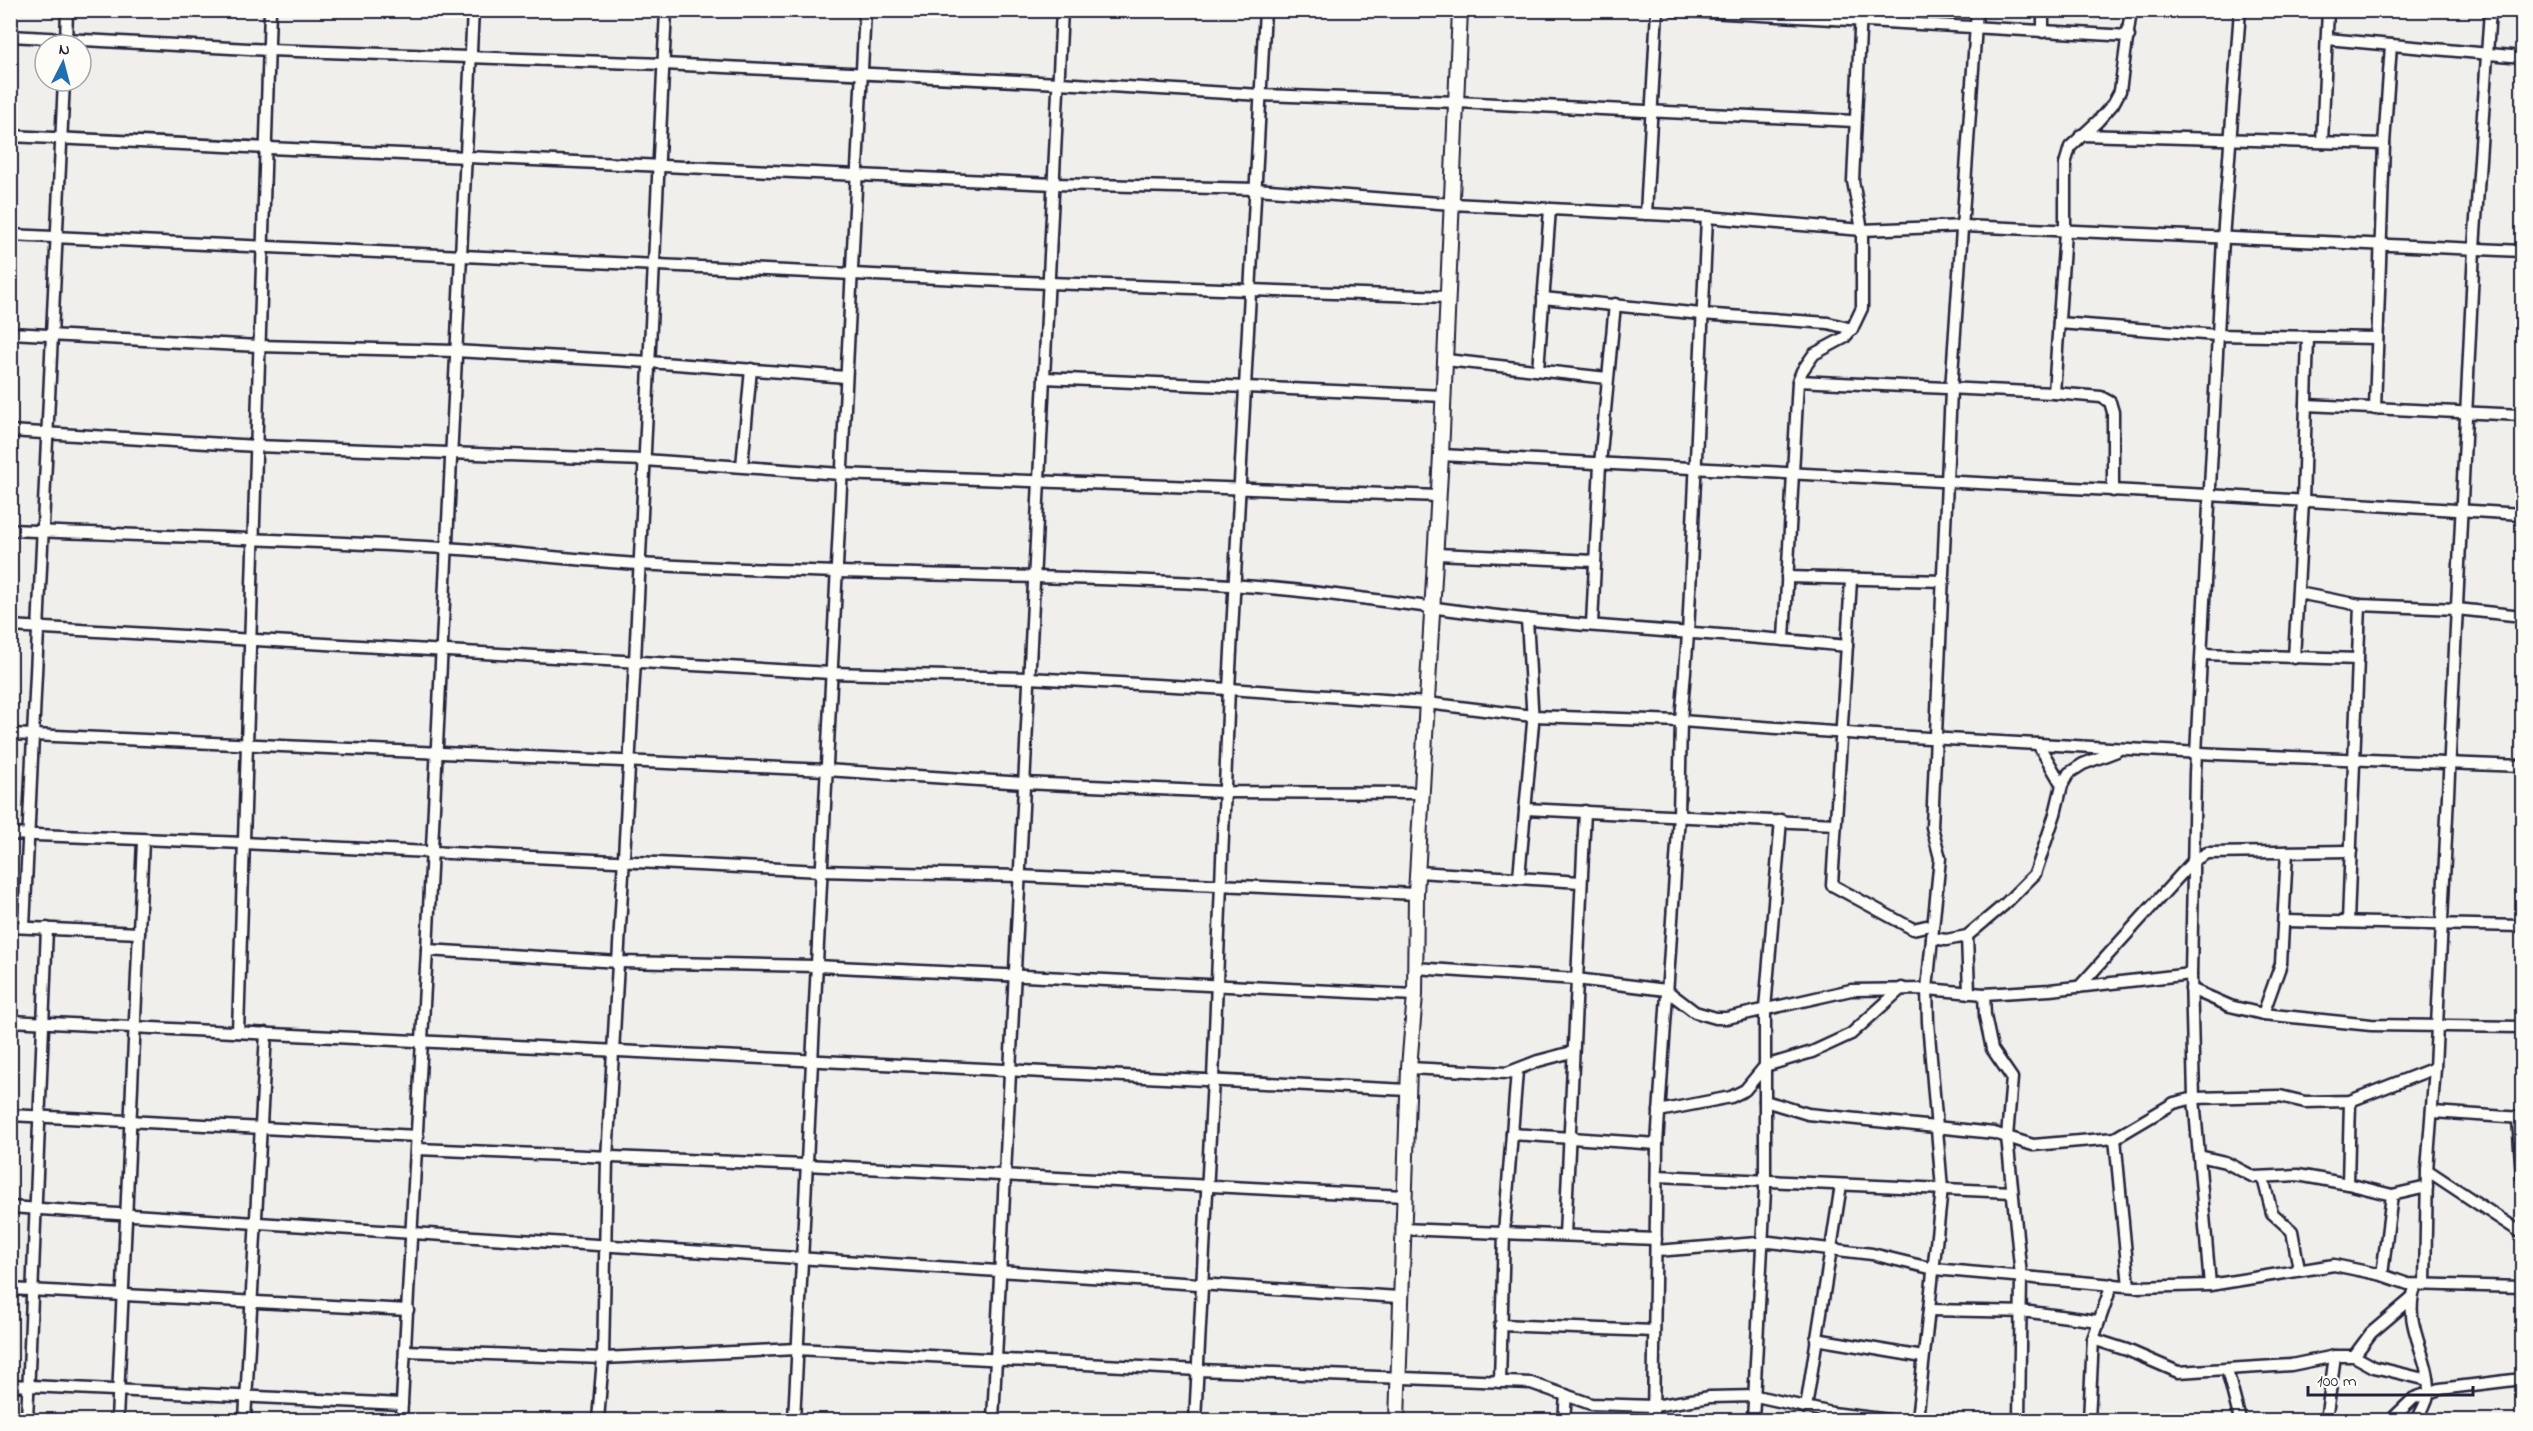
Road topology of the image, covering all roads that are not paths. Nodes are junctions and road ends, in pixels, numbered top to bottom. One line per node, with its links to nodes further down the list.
1 (67, 10): 20 (street)
2 (270, 10): 27 (street)
3 (473, 10): 29 (street)
4 (666, 10): 31 (street)
5 (865, 10): 32 (street)
6 (1062, 10): 33 (street)
7 (1265, 10): 35 (street)
8 (1460, 10): 36 (street)
9 (1657, 10): 37 (street)
10 (1673, 10): 17 (street)
11 (1977, 10): 18 (street)
12 (2043, 10): 19 (street)
13 (2131, 10): 22 (street)
14 (2240, 10): 42 (street)
15 (2328, 10): 24 (street)
16 (2490, 10): 28 (street)
17 (1861, 16): 18 (street); 38 (street)
18 (1975, 28): 19 (street); 55 (street)
19 (2043, 32): 22 (street)
20 (66, 33)
21 (10, 36): 23 (street)
22 (2129, 36): 39 (street)
23 (33, 38)
24 (2326, 39): 26 (street); 43 (street)
25 (93, 43): 27 (street)
26 (2391, 45): 28 (street); 44 (street)
27 (269, 50): 29 (street); 45 (street)
28 (2487, 55): 30 (street); 63 (street)
29 (471, 57): 31 (street); 46 (street)
30 (2523, 57)
31 (663, 64): 32 (street); 47 (street)
32 (861, 75): 33 (street); 48 (street)
33 (1059, 83): 35 (street); 49 (street)
34 (63, 93): 41 (street)
35 (1261, 95): 36 (street); 50 (street)
36 (1457, 102): 37 (street); 51 (street)
37 (1650, 112): 38 (street); 53 (street)
38 (1854, 120): 56 (street)
39 (2081, 135): 42 (street); 57 (street)
40 (10, 136): 41 (street)
41 (61, 138): 45 (street); 59 (street)
42 (2230, 140): 43 (street); 60 (street)
43 (2322, 142): 44 (street)
44 (2384, 144): 61 (street)
45 (266, 147): 46 (street); 62 (street)
46 (464, 156): 47 (street); 65 (street)
47 (658, 164): 48 (street); 66 (street)
48 (856, 175): 49 (street); 67 (street)
49 (1054, 184): 50 (street); 68 (street)
50 (1256, 189): 51 (street); 69 (street)
51 (1452, 204): 52 (street); 70 (street)
52 (1550, 209): 53 (street); 71 (street)
53 (1646, 214): 54 (street)
54 (1707, 217): 56 (street); 73 (street)
55 (1964, 226): 56 (street); 57 (street); 92 (street)
56 (1862, 230): 75 (street)
57 (2065, 232): 60 (street); 74 (street)
58 (10, 235): 59 (street)
59 (56, 236): 62 (street); 77 (street)
60 (2223, 239): 61 (street); 78 (street)
61 (2381, 245): 63 (street); 80 (street)
62 (262, 248): 65 (street); 81 (street)
63 (2474, 249): 64 (street); 97 (street)
64 (2523, 251)
65 (459, 256): 66 (street); 82 (street)
66 (653, 265): 67 (street); 84 (street)
67 (851, 273): 68 (street); 87 (street)
68 (1049, 283): 69 (street); 88 (street)
69 (1250, 289): 70 (street); 91 (street)
70 (1448, 297): 83 (street)
71 (1543, 298): 72 (street); 86 (street)
72 (1614, 304): 73 (street); 89 (street)
73 (1701, 314): 75 (street); 107 (street)
74 (2059, 323): 78 (street); 93 (street)
75 (1852, 329): 90 (street)
76 (10, 333): 77 (street)
77 (52, 335): 81 (street); 100 (street)
78 (2217, 335): 79 (street); 114 (street)
79 (2308, 337): 80 (street); 95 (street)
80 (2377, 338): 96 (street)
81 (260, 346): 82 (street); 101 (street)
82 (455, 351): 84 (street); 102 (street)
83 (1446, 360): 86 (street); 94 (street)
84 (649, 362): 85 (street); 104 (street)
85 (751, 369): 87 (street); 106 (street)
86 (1538, 370): 89 (street)
87 (846, 377): 108 (street)
88 (1044, 378): 91 (street); 110 (street)
89 (1607, 378): 105 (street)
90 (1798, 381): 92 (street); 109 (street)
91 (1244, 387): 94 (street); 112 (street)
92 (1951, 390): 93 (street); 111 (street)
93 (2054, 393): 113 (street)
94 (1444, 396): 103 (street)
95 (2306, 405): 96 (street); 116 (street)
96 (2374, 409): 97 (street)
97 (2466, 412): 98 (street); 117 (street)
98 (2523, 415)
99 (10, 431): 100 (street)
100 (47, 433): 101 (street); 120 (street)
101 (256, 446): 102 (street); 121 (street)
102 (450, 454): 104 (street); 122 (street)
103 (1442, 455): 105 (street); 115 (street)
104 (644, 460): 106 (street); 125 (street)
105 (1600, 464): 107 (street); 124 (street)
106 (742, 466): 108 (street)
107 (1694, 469): 109 (street); 141 (street)
108 (841, 474): 110 (street); 126 (street)
109 (1794, 474): 111 (street); 128 (street)
110 (1039, 482): 112 (street); 127 (street)
111 (1948, 483): 113 (street); 130 (street)
112 (1239, 487): 115 (street); 131 (street)
113 (2113, 491): 114 (street)
114 (2208, 495): 116 (street); 146 (street)
115 (1439, 496): 123 (street)
116 (2303, 501): 117 (street); 132 (street)
117 (2461, 510): 118 (street); 135 (street)
118 (2523, 514)
119 (10, 530): 120 (street)
120 (42, 531): 121 (street); 140 (street)
121 (253, 540): 122 (street); 142 (street)
122 (446, 549): 125 (street); 145 (street)
123 (1436, 554): 124 (street); 134 (street)
124 (1595, 561): 138 (street)
125 (639, 564): 126 (street); 149 (street)
126 (836, 573): 127 (street); 150 (street)
127 (1034, 577): 131 (street); 151 (street)
128 (1787, 577): 129 (street); 143 (street)
129 (1851, 580): 130 (street); 144 (street)
130 (1944, 581): 159 (street)
131 (1234, 585): 134 (street); 152 (street)
132 (2298, 593): 133 (street); 147 (street)
133 (2360, 605): 135 (street); 148 (street)
134 (1432, 606): 137 (street); 153 (street)
135 (2457, 609): 136 (street); 167 (street)
136 (2523, 616)
137 (1527, 620): 138 (street); 154 (street)
138 (1592, 624): 141 (street)
139 (10, 626): 140 (street)
140 (38, 627): 142 (street); 158 (street)
141 (1688, 634): 143 (street); 155 (street)
142 (250, 639): 145 (street); 161 (street)
143 (1784, 639): 144 (street)
144 (1847, 646): 156 (street)
145 (441, 652): 149 (street); 164 (street)
146 (2202, 654): 147 (street); 163 (street)
147 (2294, 658): 148 (street)
148 (2358, 659): 165 (street)
149 (635, 661): 150 (street); 166 (street)
150 (831, 673): 151 (street); 169 (street)
151 (1029, 678): 152 (street); 170 (street)
152 (1229, 688): 153 (street); 172 (street)
153 (1427, 703): 154 (street); 173 (street)
154 (1533, 716): 155 (street); 174 (street)
155 (1681, 721): 156 (street); 176 (street)
156 (1842, 733): 159 (street); 178 (street)
157 (10, 734): 158 (street)
158 (33, 736): 161 (street); 180 (street)
159 (1936, 738): 160 (street); 205 (street)
160 (2038, 744): 162 (street); 171 (street)
161 (247, 745): 164 (street); 182 (street)
162 (2120, 749): 163 (street); 171 (street)
163 (2197, 753): 165 (street); 187 (street)
164 (435, 755): 166 (street); 184 (street)
165 (2355, 760): 167 (street); 183 (street)
166 (629, 761): 169 (street); 186 (street)
167 (2451, 764): 168 (street); 198 (street)
168 (2523, 766)
169 (826, 770): 170 (street); 188 (street)
170 (1024, 783): 172 (street); 190 (street)
171 (2062, 785): 204 (street)
172 (1224, 792): 173 (street); 193 (street)
173 (1421, 794): 189 (street)
174 (1525, 809): 175 (street); 191 (street)
175 (1585, 811): 176 (street); 192 (street)
176 (1679, 815): 177 (street); 218 (street)
177 (1781, 820): 178 (street); 222 (street)
178 (1835, 824): 197 (street)
179 (10, 834): 180 (street)
180 (28, 835): 181 (street); 201 (street)
181 (143, 841): 182 (street); 203 (street)
182 (244, 843): 184 (street); 229 (street)
183 (2351, 851): 185 (street); 196 (street)
184 (431, 852): 186 (street); 206 (street)
185 (2287, 852): 187 (street); 195 (street)
186 (624, 861): 188 (street); 207 (street)
187 (2193, 861): 210 (street); 214 (street)
188 (821, 871): 190 (street); 208 (street)
189 (1417, 872): 191 (street); 194 (street)
190 (1019, 876): 193 (street); 211 (street)
191 (1519, 877): 192 (street)
192 (1581, 882): 212 (street)
193 (1222, 885): 194 (street); 213 (street)
194 (1416, 894): 209 (street)
195 (2284, 921): 196 (street); 223 (street)
196 (2348, 922): 198 (street)
197 (1926, 926)
198 (2443, 926): 199 (street); 226 (street)
199 (2523, 926)
200 (10, 927): 201 (street)
201 (24, 927): 202 (street)
202 (47, 928): 203 (street); 225 (street)
203 (139, 933): 227 (street)
204 (1967, 936): 205 (street); 219 (street)
205 (1932, 938): 216 (street)
206 (427, 950): 207 (street); 231 (street)
207 (619, 962): 208 (street); 232 (street)
208 (816, 966): 211 (street); 234 (street)
209 (1415, 968): 212 (street); 220 (street)
210 (2191, 974): 214 (street); 217 (street)
211 (1014, 976): 213 (street); 238 (street)
212 (1576, 979): 218 (street); 233 (street)
213 (1218, 985): 220 (street); 240 (street)
214 (2079, 987): 221 (street)
215 (1902, 988): 216 (street); 222 (street); 235 (street)
216 (1927, 989): 219 (street); 251 (street)
217 (2192, 989): 223 (street); 242 (street)
218 (1666, 990): 222 (street); 245 (street)
219 (1969, 993): 221 (street)
220 (1415, 994): 236 (street)
221 (1984, 994): 255 (street)
222 (1765, 1009): 235 (street)
223 (2264, 1014): 226 (street)
224 (10, 1021): 225 (street)
225 (43, 1022): 227 (street); 248 (street)
226 (2436, 1025): 228 (street); 237 (street)
227 (135, 1027): 229 (street); 250 (street)
228 (2523, 1027)
229 (238, 1032): 230 (street)
230 (266, 1033): 231 (street); 252 (street)
231 (420, 1041): 232 (street); 254 (street)
232 (615, 1050): 234 (street); 261 (street)
233 (1572, 1053): 239 (street); 256 (street)
234 (811, 1060): 238 (street); 262 (street)
235 (1765, 1066): 243 (street); 245 (street)
236 (1408, 1068): 239 (street); 241 (street)
237 (2435, 1068): 244 (street); 246 (street)
238 (1010, 1070): 240 (street); 264 (street)
239 (1517, 1071): 253 (street)
240 (1213, 1079): 241 (street); 271 (street)
241 (1408, 1090): 276 (street)
242 (2194, 1098): 244 (street); 257 (street); 260 (street)
243 (1765, 1101): 251 (street); 268 (street)
244 (2350, 1101): 269 (street)
245 (1659, 1111): 258 (street)
246 (2433, 1112): 249 (street); 263 (street)
247 (10, 1115): 248 (street)
248 (39, 1117): 250 (street); 278 (street)
249 (2520, 1118): 266 (street)
250 (131, 1122): 252 (street); 279 (street)
251 (1935, 1127): 255 (street); 273 (street)
252 (261, 1128): 254 (street); 280 (street)
253 (1512, 1134): 256 (street); 283 (street)
254 (418, 1136): 259 (street)
255 (2007, 1137): 257 (street); 274 (street)
256 (1569, 1138): 258 (street); 285 (street)
257 (2115, 1138): 301 (street)
258 (1657, 1144): 265 (street)
259 (417, 1149): 261 (street); 282 (street)
260 (2199, 1156): 267 (street); 299 (street)
261 (608, 1159): 262 (street); 288 (street)
262 (806, 1165): 264 (street); 291 (street)
263 (2427, 1170): 272 (street); 284 (street)
264 (1005, 1175): 271 (street); 294 (street)
265 (1657, 1176): 268 (street); 286 (street)
266 (2523, 1177)
267 (2263, 1178): 269 (street); 293 (street)
268 (1765, 1182): 270 (street); 287 (street)
269 (2348, 1184): 275 (street)
270 (1841, 1185): 273 (street); 289 (street)
271 (1207, 1186): 276 (street); 298 (street)
272 (2427, 1187): 275 (street); 300 (street)
273 (1942, 1189): 274 (street); 292 (street)
274 (2012, 1192): 296 (street)
275 (2392, 1195): 295 (street)
276 (1404, 1196): 281 (street)
277 (10, 1207): 278 (street)
278 (35, 1209): 279 (street); 304 (street)
279 (126, 1214): 280 (street); 305 (street)
280 (255, 1223): 282 (street); 308 (street)
281 (1402, 1229): 283 (street); 306 (street)
282 (412, 1233): 288 (street); 309 (street)
283 (1504, 1233): 285 (street); 313 (street)
284 (2523, 1233)
285 (1565, 1235): 286 (street)
286 (1656, 1239): 290 (street)
287 (1762, 1242): 289 (street); 290 (street); 335 (street)
288 (605, 1245): 291 (street); 322 (street)
289 (1830, 1247): 292 (street); 315 (street)
290 (1656, 1251): 314 (street)
291 (801, 1258): 294 (street); 317 (street)
292 (1934, 1269): 296 (street); 310 (street)
293 (2299, 1269): 295 (street); 299 (street)
294 (1000, 1271): 298 (street); 323 (street)
295 (2382, 1275): 300 (street)
296 (2021, 1276): 297 (street); 311 (street)
297 (2112, 1284): 301 (street); 312 (street)
298 (1202, 1285): 306 (street); 324 (street)
299 (2210, 1285): 301 (street)
300 (2420, 1285): 302 (street); 307 (street)
301 (2129, 1286)
302 (2523, 1287)
303 (10, 1289): 304 (street)
304 (32, 1290): 305 (street); 331 (street)
305 (123, 1293): 308 (street); 332 (street)
306 (1399, 1297): 326 (street)
307 (2410, 1299): 320 (street); 328 (street)
308 (252, 1300): 309 (street); 336 (street)
309 (408, 1310): 318 (street)
310 (1929, 1310): 311 (street); 321 (street)
311 (2021, 1311): 312 (street); 355 (street)
312 (2098, 1321): 316 (street)
313 (1500, 1325): 314 (street); 329 (street)
314 (1654, 1331): 338 (street)
315 (1816, 1339): 321 (street); 339 (street)
316 (2093, 1339): 325 (street); 356 (street)
317 (797, 1348): 322 (street); 323 (street); 346 (street)
318 (405, 1350): 322 (street); 337 (street)
319 (2335, 1356): 320 (street); 325 (street); 358 (street)
320 (2354, 1356): 328 (street)
321 (1923, 1357): 354 (street)
322 (603, 1358): 345 (street)
323 (997, 1360): 324 (street); 347 (street)
324 (1199, 1370): 326 (street); 348 (street)
325 (2227, 1370): 357 (street)
326 (1398, 1378): 329 (street); 349 (street)
327 (2523, 1379): 333 (street)
328 (2428, 1380): 333 (street)
329 (1500, 1382): 334 (street)
330 (10, 1385): 331 (street)
331 (28, 1386): 332 (street); 341 (street)
332 (118, 1391): 336 (street); 342 (street)
333 (2429, 1392): 359 (street); 360 (street)
334 (1566, 1395): 338 (street); 350 (street)
335 (1756, 1396): 338 (street); 339 (street); 352 (street)
336 (247, 1397): 337 (street); 343 (street)
337 (402, 1404): 344 (street)
338 (1654, 1406): 351 (street)
339 (1806, 1408): 340 (street)
340 (1847, 1418): 353 (street)
341 (27, 1420)
342 (117, 1420)
343 (245, 1420)
344 (401, 1420)
345 (598, 1420)
346 (794, 1420)
347 (993, 1420)
348 (1195, 1420)
349 (1397, 1420)
350 (1564, 1420)
351 (1653, 1420)
352 (1753, 1420)
353 (1890, 1420)
354 (1917, 1420)
355 (2019, 1420)
356 (2089, 1420)
357 (2240, 1420)
358 (2326, 1420)
359 (2391, 1420)
360 (2417, 1420)

